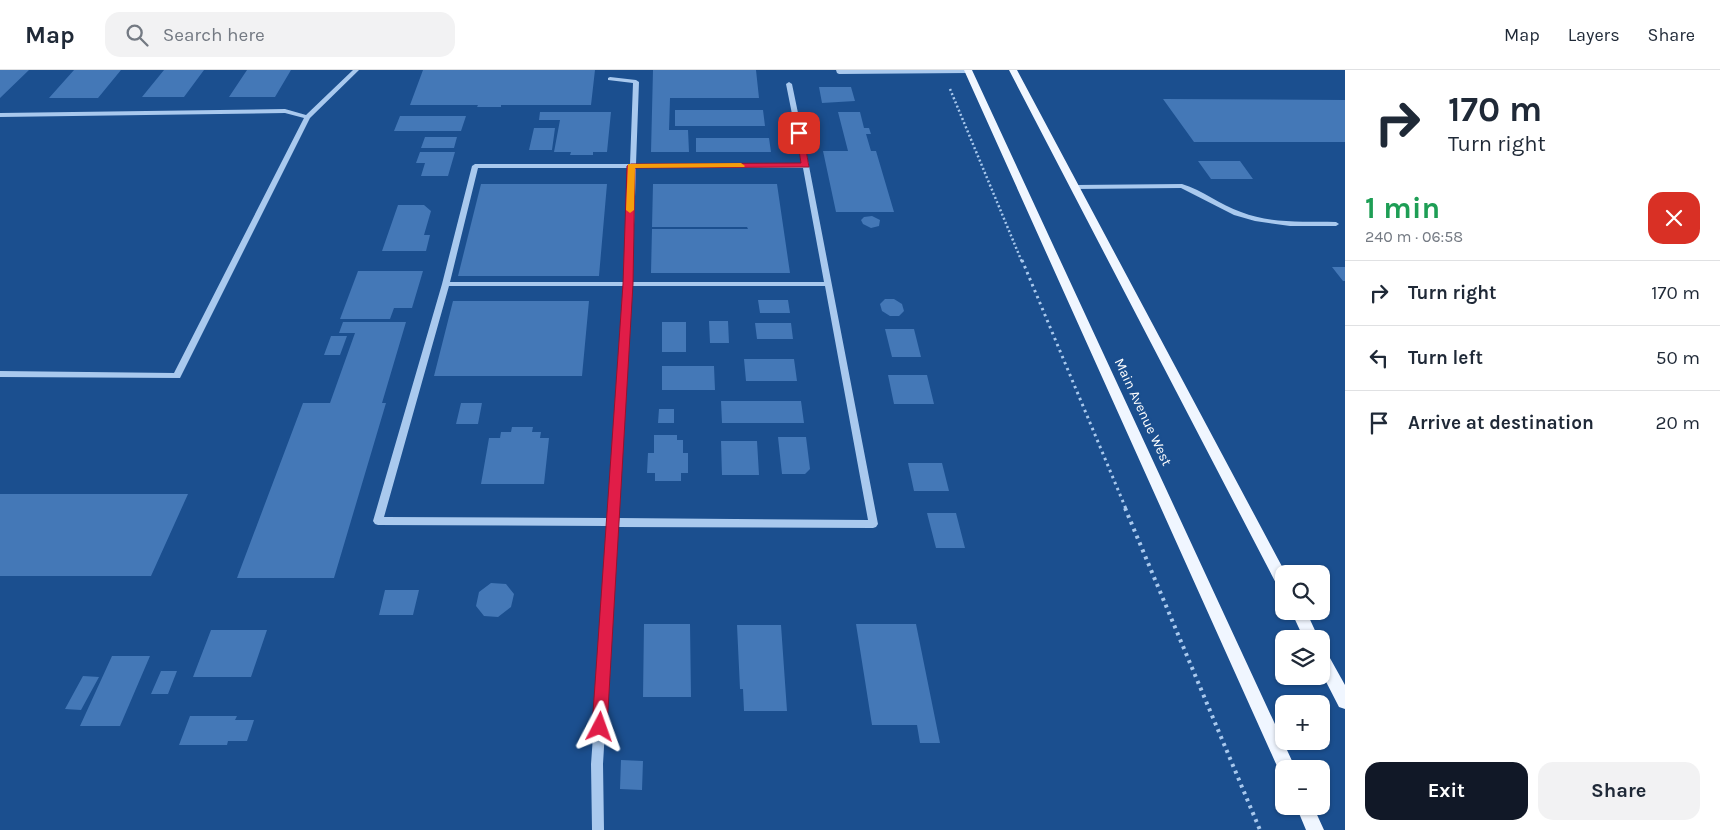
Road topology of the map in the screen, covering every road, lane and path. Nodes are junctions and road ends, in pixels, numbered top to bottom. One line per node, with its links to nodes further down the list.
1 (356, 70): 9 (street)
2 (839, 70): 5 (street)
3 (968, 70): 5 (street); 22 (main road, Main Avenue West)
4 (1013, 70): 12 (main road)
5 (942, 71): 25 (path)
6 (610, 79): 10 (street)
7 (789, 84): 11 (street)
8 (0, 115): 9 (street)
9 (307, 117): 17 (street)
10 (631, 166): 11 (street); 14 (street); 15 (street)
11 (806, 166): 16 (street)
12 (1075, 187): 13 (street); 19 (main road)
13 (1336, 224)
14 (446, 284): 15 (street); 18 (street)
15 (628, 284): 16 (street); 18 (street)
16 (828, 284): 18 (street)
17 (0, 374)
18 (612, 522): 24 (street)
19 (1275, 567)
20 (1330, 673): 21 (main road)
21 (1345, 701)
22 (1283, 760)
23 (1308, 815): 26 (main road)
24 (598, 830)
25 (1260, 830)
26 (1315, 830)

